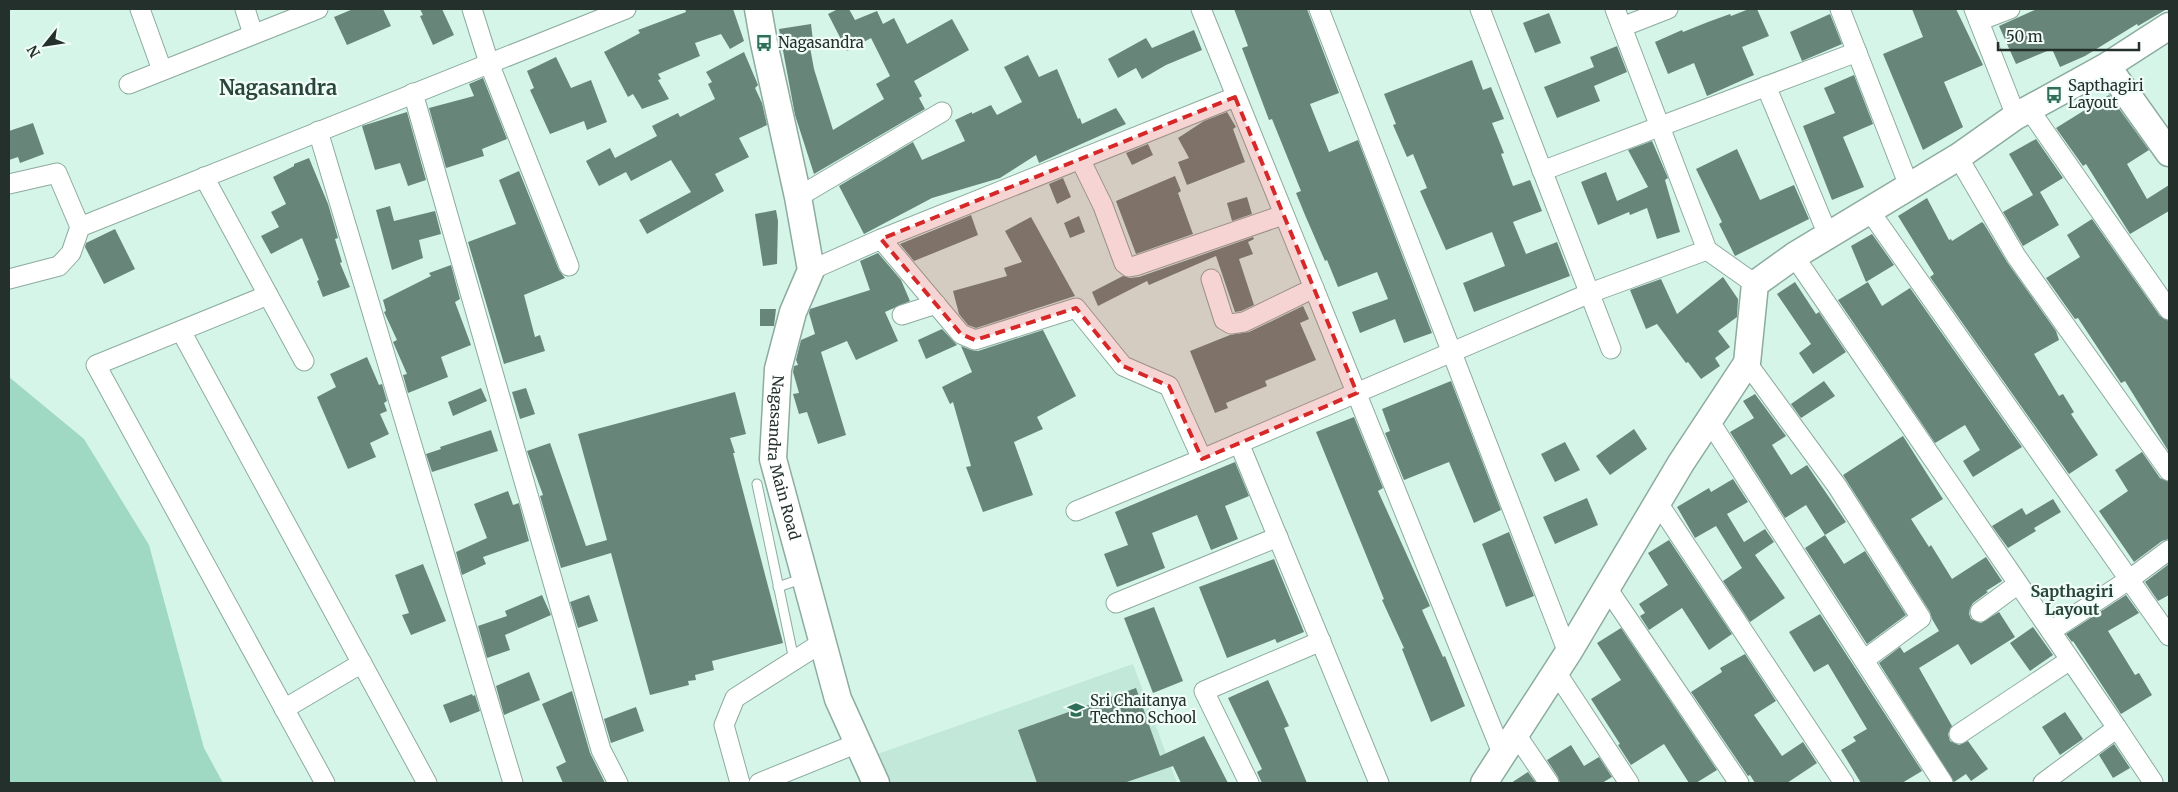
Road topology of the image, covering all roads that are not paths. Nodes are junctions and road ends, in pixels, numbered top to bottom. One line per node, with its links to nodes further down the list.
1 (140, 9): 21 (street)
2 (245, 9): 17 (street)
3 (318, 9): 17 (street)
4 (472, 9): 19 (street)
5 (758, 9): 37 (street)
6 (1200, 9): 25 (street)
7 (1319, 9): 58 (street)
8 (1480, 9): 33 (street)
9 (1615, 9): 16 (street)
10 (1668, 9): 16 (street)
11 (1840, 9): 18 (street)
12 (2010, 9): 14 (street)
13 (620, 10): 19 (street)
14 (1976, 15): 27 (street)
15 (2169, 26): 20 (street)
16 (1622, 27): 28 (street)
17 (253, 34): 21 (street)
18 (1857, 52): 23 (street); 36 (street)
19 (489, 63): 24 (street); 45 (street)
20 (2107, 66): 27 (street); 30 (street)
21 (162, 70): 22 (street)
22 (129, 84)
23 (1766, 86): 28 (street); 41 (street)
24 (413, 93): 29 (street); 96 (street)
25 (1235, 97): 32 (street); 39 (street)
26 (942, 112): 37 (street)
27 (2022, 112): 31 (street); 54 (street)
28 (1661, 126): 33 (street); 43 (street)
29 (318, 131): 34 (street); 95 (street)
30 (2169, 153)
31 (1958, 156): 36 (street); 65 (street)
32 (1080, 159): 39 (street); 42 (street)
33 (1542, 171): 51 (street)
34 (204, 177): 40 (street); 52 (street)
35 (9, 184): 40 (street)
36 (1909, 186): 38 (street)
37 (798, 197): 46 (street)
38 (1869, 210): 41 (street); 72 (street)
39 (1283, 215): 50 (street)
40 (80, 226): 47 (street)
41 (1828, 235): 44 (street)
42 (882, 239): 46 (street); 53 (street)
43 (1708, 250): 49 (street); 51 (street)
44 (1794, 256): 49 (street); 73 (street)
45 (569, 266)
46 (811, 270): 71 (street, Nagasandra Main Road)
47 (9, 279)
48 (1211, 279): 50 (street)
49 (1755, 284): 60 (street)
50 (1314, 288): 61 (street)
51 (1590, 294): 57 (street); 58 (street)
52 (268, 295): 56 (street); 59 (street)
53 (936, 304): 55 (street); 64 (street)
54 (2169, 310)
55 (902, 315)
56 (181, 331): 86 (street); 87 (street)
57 (1611, 349)
58 (1452, 353): 61 (street); 85 (street)
59 (304, 361)
60 (1747, 362): 62 (street); 83 (street)
61 (1356, 393): 63 (street); 91 (street)
62 (1710, 422): 67 (street); 83 (street)
63 (1239, 443): 64 (street); 69 (street)
64 (1202, 459): 68 (street)
65 (2169, 471)
66 (756, 484): 74 (lane)
67 (1658, 503): 75 (street); 106 (street)
68 (1076, 511)
69 (1278, 537): 76 (street); 80 (street)
70 (2169, 550): 72 (street)
71 (805, 577): 74 (lane); 81 (street, Nagasandra Main Road)
72 (2130, 579): 78 (street); 79 (street)
73 (2018, 584): 77 (street); 78 (street)
74 (778, 587): 82 (lane)
75 (1606, 588): 85 (street); 105 (street)
76 (1116, 604)
77 (1980, 612)
78 (2050, 631): 84 (street)
79 (2169, 636)
80 (1321, 641): 100 (street); 101 (street)
81 (822, 642): 82 (street); 90 (street, Nagasandra Main Road)
82 (794, 660): 97 (street)
83 (1864, 660): 107 (street)
84 (2070, 660): 88 (street); 89 (street)
85 (1562, 662): 91 (street); 104 (street)
86 (362, 663): 87 (street); 94 (street)
87 (284, 709): 93 (street)
88 (2117, 728): 92 (street); 108 (street)
89 (1959, 734)
90 (858, 743): 98 (street); 99 (street, Nagasandra Main Road)
91 (1508, 744): 102 (street); 103 (street)
92 (2153, 782)
93 (325, 783)
94 (427, 783)
95 (512, 783)
96 (618, 783)
97 (740, 783)
98 (759, 783)
99 (876, 783)
100 (1249, 783)
101 (1380, 783)
102 (1484, 783)
103 (1549, 783)
104 (1629, 783)
105 (1739, 783)
106 (1844, 783)
107 (1944, 783)
108 (2045, 783)

